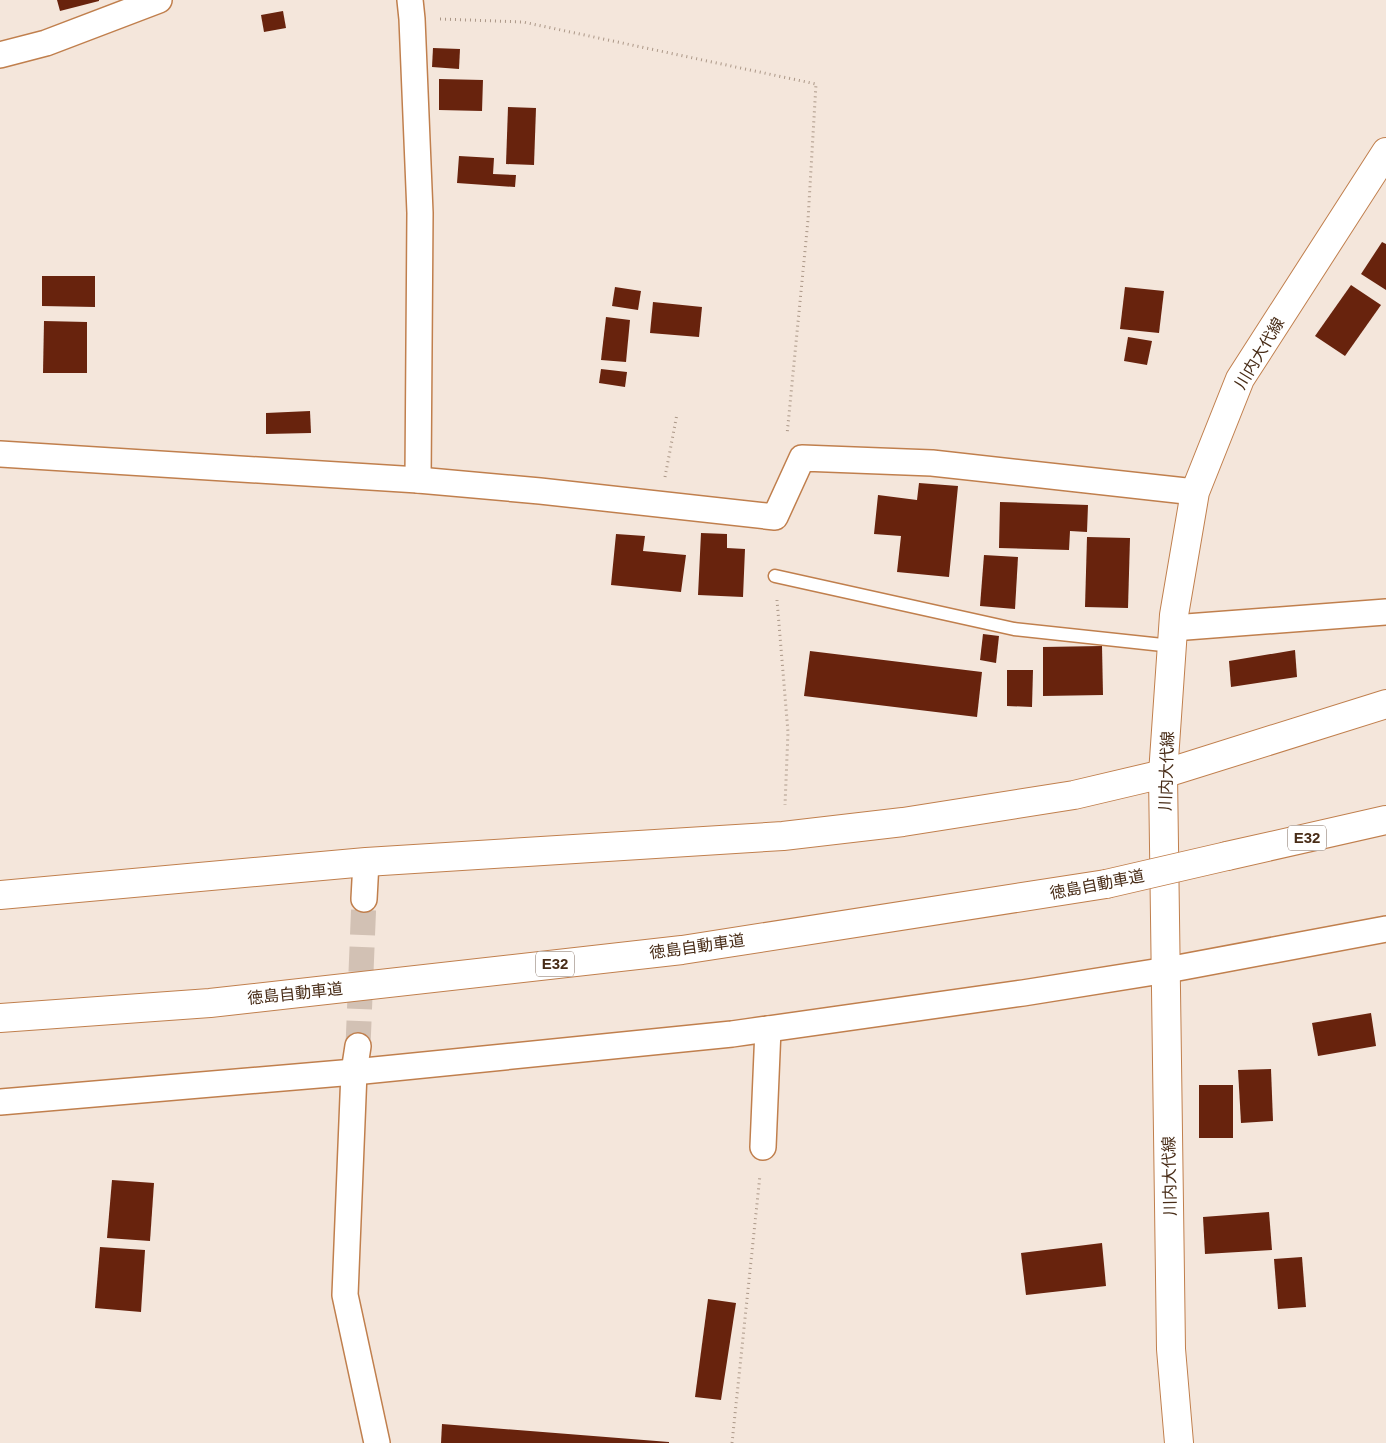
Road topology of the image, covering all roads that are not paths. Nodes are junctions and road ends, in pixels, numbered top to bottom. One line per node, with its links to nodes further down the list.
1 (150, 2): 3 (street)
2 (411, 9): 6 (street)
3 (0, 55)
4 (1386, 152): 7 (main road, 川内大代線)
5 (0, 454): 6 (street)
6 (418, 480): 7 (street)
7 (1195, 492): 10 (main road, 川内大代線)
8 (775, 576): 10 (lane)
9 (1386, 612): 10 (street)
10 (1173, 637): 12 (main road, 川内大代線)
11 (1386, 704): 12 (main road)
12 (1164, 774): 14 (main road); 18 (main road, 川内大代線)
13 (1386, 820): 19 (main road, 徳島自動車道 / E32, bridge)
14 (366, 862): 15 (main road); 16 (street)
15 (0, 896)
16 (364, 900)
17 (1386, 929): 18 (street)
18 (1166, 970): 20 (street); 26 (main road, 川内大代線)
19 (0, 1018)
20 (768, 1029): 22 (street); 24 (street)
21 (358, 1046): 22 (street)
22 (354, 1072): 23 (street); 25 (street)
23 (0, 1102)
24 (763, 1147)
25 (377, 1443)
26 (1179, 1443)

